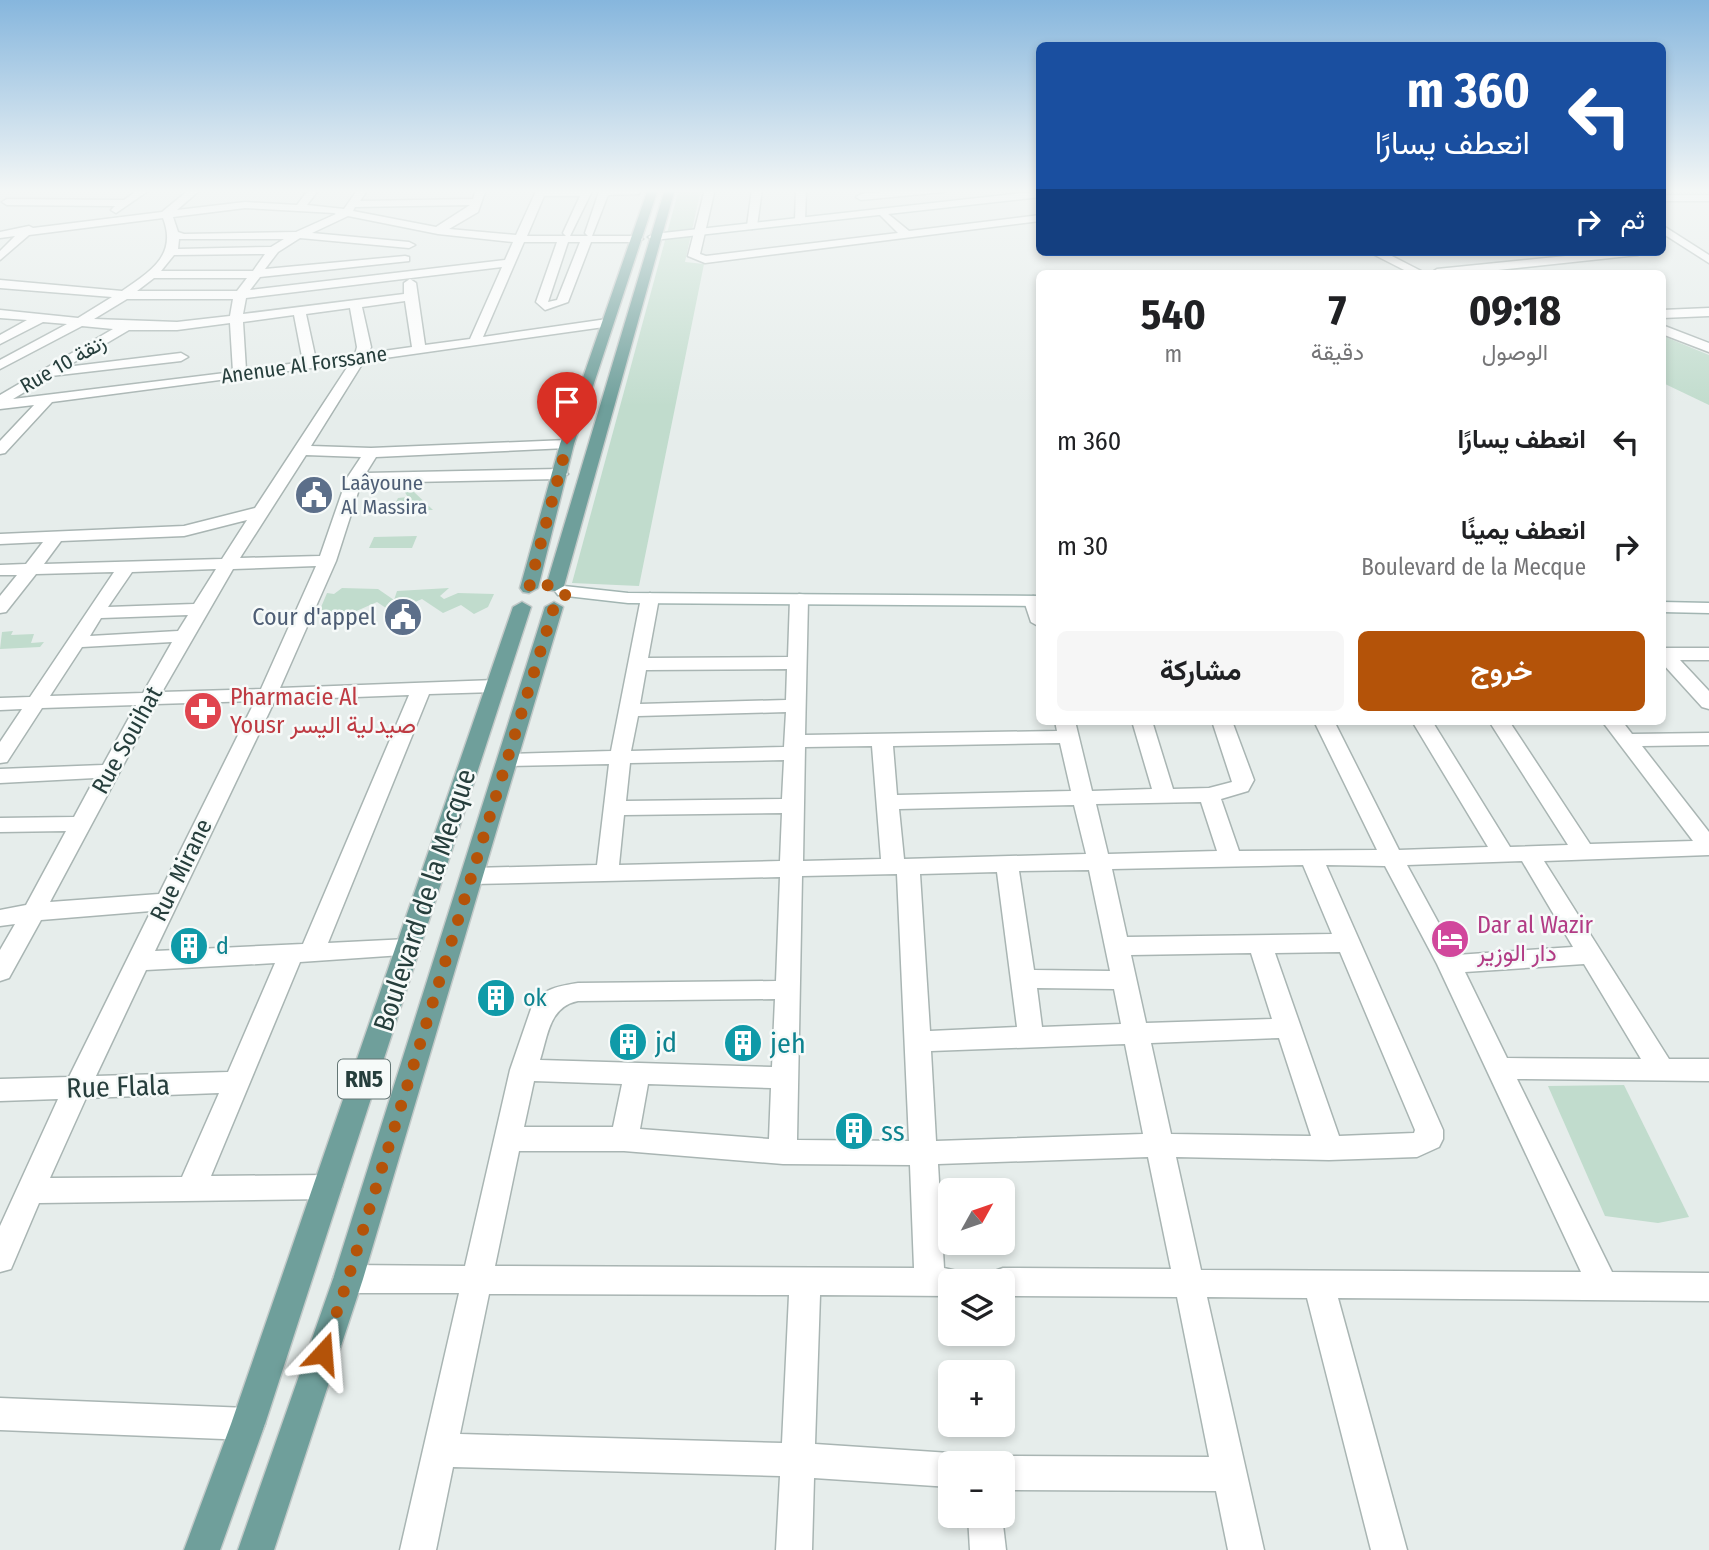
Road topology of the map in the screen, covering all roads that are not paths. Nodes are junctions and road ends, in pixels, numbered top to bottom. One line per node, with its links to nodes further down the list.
1 (163, 261): 18 (street)
2 (265, 261): 17 (street)
3 (382, 261): 17 (street)
4 (406, 261): 19 (street)
5 (557, 261): 6 (street)
6 (579, 261)
7 (629, 261): 33 (main road, Boulevard de la Mecque / RN5)
8 (648, 261): 66 (main road, Boulevard de la Mecque / RN5)
9 (1395, 261): 14 (street)
10 (1493, 261): 13 (street)
11 (1549, 261): 13 (street)
12 (508, 263): 19 (street); 37 (street)
13 (1505, 266): 15 (street); 16 (street)
14 (1413, 270)
15 (1466, 270)
16 (1514, 270)
17 (255, 274): 18 (street); 23 (street)
18 (149, 275): 22 (street)
19 (410, 275): 23 (street); 24 (street)
20 (0, 284): 21 (street)
21 (41, 288): 22 (street); 27 (street)
22 (126, 295): 23 (street); 32 (street)
23 (240, 295): 30 (street)
24 (410, 297): 25 (street); 40 (street)
25 (355, 304): 26 (street); 41 (street)
26 (299, 311): 30 (street); 43 (street)
27 (0, 312): 31 (street)
28 (1709, 312): 29 (street)
29 (1666, 314)
30 (236, 317): 38 (street); 45 (street)
31 (41, 318): 32 (street); 36 (street)
32 (78, 322): 34 (street); 42 (street)
33 (607, 323): 37 (street, Anenue Al Forssane); 51 (main road, Boulevard de la Mecque / RN5)
34 (126, 326): 38 (street); 44 (street, Rue 10 زنقة)
35 (1666, 331): 39 (street)
36 (0, 340)
37 (475, 341): 40 (street, Anenue Al Forssane)
38 (179, 342): 44 (street); 46 (street)
39 (1709, 348)
40 (419, 349): 41 (street, Anenue Al Forssane)
41 (361, 356): 43 (street, Anenue Al Forssane); 53 (street, Rue Souihat)
42 (0, 365)
43 (310, 365): 45 (street, Anenue Al Forssane)
44 (45, 374): 48 (street, Rue 10 زنقة)
45 (240, 375): 46 (street, Anenue Al Forssane)
46 (182, 380): 47 (street, Anenue Al Forssane)
47 (47, 399): 48 (street, Anenue Al Forssane); 49 (street)
48 (0, 403)
49 (19, 429): 50 (street); 52 (street)
50 (0, 430)
51 (567, 444): 54 (street); 55 (main road, Boulevard de la Mecque / RN5)
52 (0, 450)
53 (303, 450): 54 (street); 57 (street, Rue Souihat)
54 (371, 453): 56 (street, Rue Mirane)
55 (560, 474): 56 (street); 65 (main road, Boulevard de la Mecque / RN5)
56 (355, 478): 60 (street, Rue Mirane)
57 (259, 512): 58 (street); 61 (street, Rue Souihat)
58 (55, 537): 59 (street); 63 (street)
59 (0, 539)
60 (327, 561): 61 (street); 84 (street, Rue Mirane)
61 (227, 564): 62 (street); 73 (street, Rue Souihat)
62 (126, 567): 63 (street); 74 (street)
63 (31, 569): 64 (street); 71 (street)
64 (0, 570)
65 (526, 597): 66 (main road); 66 (main road); 82 (main road, Boulevard de la Mecque / RN5)
66 (558, 597): 67 (street); 104 (main road, Boulevard de la Mecque / RN5)
67 (650, 598): 68 (street); 81 (street)
68 (799, 599): 69 (street); 80 (street)
69 (1036, 601)
70 (1666, 607): 72 (street)
71 (0, 608)
72 (1709, 608)
73 (200, 609): 74 (street); 75 (street, Rue Souihat)
74 (94, 613): 76 (street)
75 (186, 636): 76 (street); 85 (street, Rue Souihat)
76 (75, 642): 87 (street)
77 (1666, 654): 78 (street)
78 (1709, 654)
79 (1666, 656): 86 (street)
80 (797, 663): 81 (street); 89 (street)
81 (638, 664): 90 (street)
82 (495, 686): 83 (street); 134 (main road, Boulevard de la Mecque / RN5)
83 (421, 689): 84 (street); 135 (street)
84 (268, 694): 85 (street); 128 (street, Rue Mirane)
85 (150, 699): 87 (street); 105 (street, Rue Souihat)
86 (1707, 699)
87 (36, 703): 88 (street); 102 (street)
88 (0, 704)
89 (796, 706): 90 (street); 101 (street)
90 (629, 710): 103 (street)
91 (1143, 725): 108 (street)
92 (1223, 725): 107 (street)
93 (1326, 725): 120 (street)
94 (1424, 725): 118 (street)
95 (1502, 725): 116 (street)
96 (1615, 725): 99 (street)
97 (1067, 729): 100 (street); 109 (street)
98 (1709, 739): 99 (street)
99 (1627, 740): 115 (street)
100 (882, 742): 101 (street); 110 (street)
101 (795, 747): 103 (street); 111 (street)
102 (0, 757)
103 (620, 757): 104 (street); 112 (street)
104 (508, 760): 127 (main road, Boulevard de la Mecque / RN5)
105 (109, 771): 106 (street); 113 (street, Rue Souihat)
106 (0, 776)
107 (1209, 795): 108 (street); 121 (street)
108 (1165, 796): 109 (street)
109 (1082, 798): 110 (street); 122 (street)
110 (888, 802): 124 (street)
111 (793, 806): 112 (street); 125 (street)
112 (615, 808): 126 (street)
113 (80, 824): 114 (street); 129 (street, Rue Souihat)
114 (0, 825)
115 (1709, 847): 116 (street)
116 (1583, 851): 117 (street)
117 (1527, 852): 118 (street); 136 (street)
118 (1503, 853): 120 (street)
119 (1311, 857): 120 (street); 121 (street); 131 (street)
120 (1392, 858): 138 (street)
121 (1231, 859): 122 (street)
122 (1099, 862): 123 (street); 133 (street)
123 (1007, 864): 124 (street); 140 (street)
124 (900, 867): 125 (street); 146 (street)
125 (790, 870): 126 (street); 142 (street)
126 (607, 873): 127 (street)
127 (472, 876): 167 (main road, Boulevard de la Mecque / RN5)
128 (165, 902): 129 (street); 137 (street, Rue Mirane)
129 (34, 912): 130 (street); 139 (street, Rue Souihat)
130 (0, 918)
131 (1346, 943): 132 (street); 159 (street)
132 (1261, 944): 133 (street); 143 (street)
133 (1115, 946): 141 (street)
134 (408, 948): 135 (street); 162 (main road, Boulevard de la Mecque / RN5)
135 (302, 953): 137 (street); 153 (street)
136 (1591, 955): 138 (street); 148 (street)
137 (139, 961): 154 (street, Rue Mirane)
138 (1449, 964): 147 (street)
139 (0, 972)
140 (1023, 979): 141 (street); 145 (street)
141 (1124, 980): 144 (street)
142 (786, 990): 149 (street); 152 (street)
143 (1288, 1028): 144 (street); 159 (street)
144 (1135, 1033): 145 (street); 158 (street)
145 (1031, 1037): 146 (street)
146 (918, 1041): 161 (street)
147 (1499, 1068): 148 (street); 174 (street)
148 (1661, 1069): 150 (street)
149 (523, 1070): 151 (street); 156 (street)
150 (1709, 1070)
151 (637, 1074): 152 (street); 157 (street)
152 (784, 1078): 160 (street)
153 (236, 1082): 154 (street, Rue Flala); 163 (street)
154 (77, 1087): 155 (street, Rue Flala); 164 (street, Rue Mirane)
155 (0, 1090)
156 (509, 1139): 157 (street); 168 (street)
157 (624, 1139): 160 (street)
158 (1160, 1145): 159 (street); 161 (street); 172 (street)
159 (1329, 1148)
160 (783, 1152): 161 (street)
161 (925, 1153): 166 (street)
162 (328, 1187): 163 (street); 177 (main road, Boulevard de la Mecque / RN5)
163 (191, 1189): 164 (street)
164 (30, 1191): 165 (street, Rue Mirane)
165 (0, 1259)
166 (938, 1269)
167 (348, 1279): 168 (street); 185 (main road, Boulevard de la Mecque / RN5)
168 (477, 1280): 169 (street); 178 (street)
169 (806, 1281): 170 (street); 179 (street)
170 (938, 1282)
171 (1015, 1282): 172 (street)
172 (1189, 1283): 173 (street); 182 (street)
173 (1319, 1284): 174 (street); 190 (street)
174 (1603, 1286): 175 (street)
175 (1709, 1287)
176 (0, 1414): 177 (street)
177 (248, 1424): 184 (main road, Boulevard de la Mecque / RN5)
178 (439, 1450): 179 (street); 186 (street)
179 (796, 1460): 180 (street); 187 (street)
180 (938, 1469)
181 (1015, 1473): 182 (street)
182 (1229, 1474): 189 (street)
183 (986, 1528): 188 (street)
184 (202, 1550)
185 (256, 1550)
186 (418, 1550)
187 (794, 1550)
188 (988, 1550)
189 (1245, 1550)
190 (1389, 1550)

